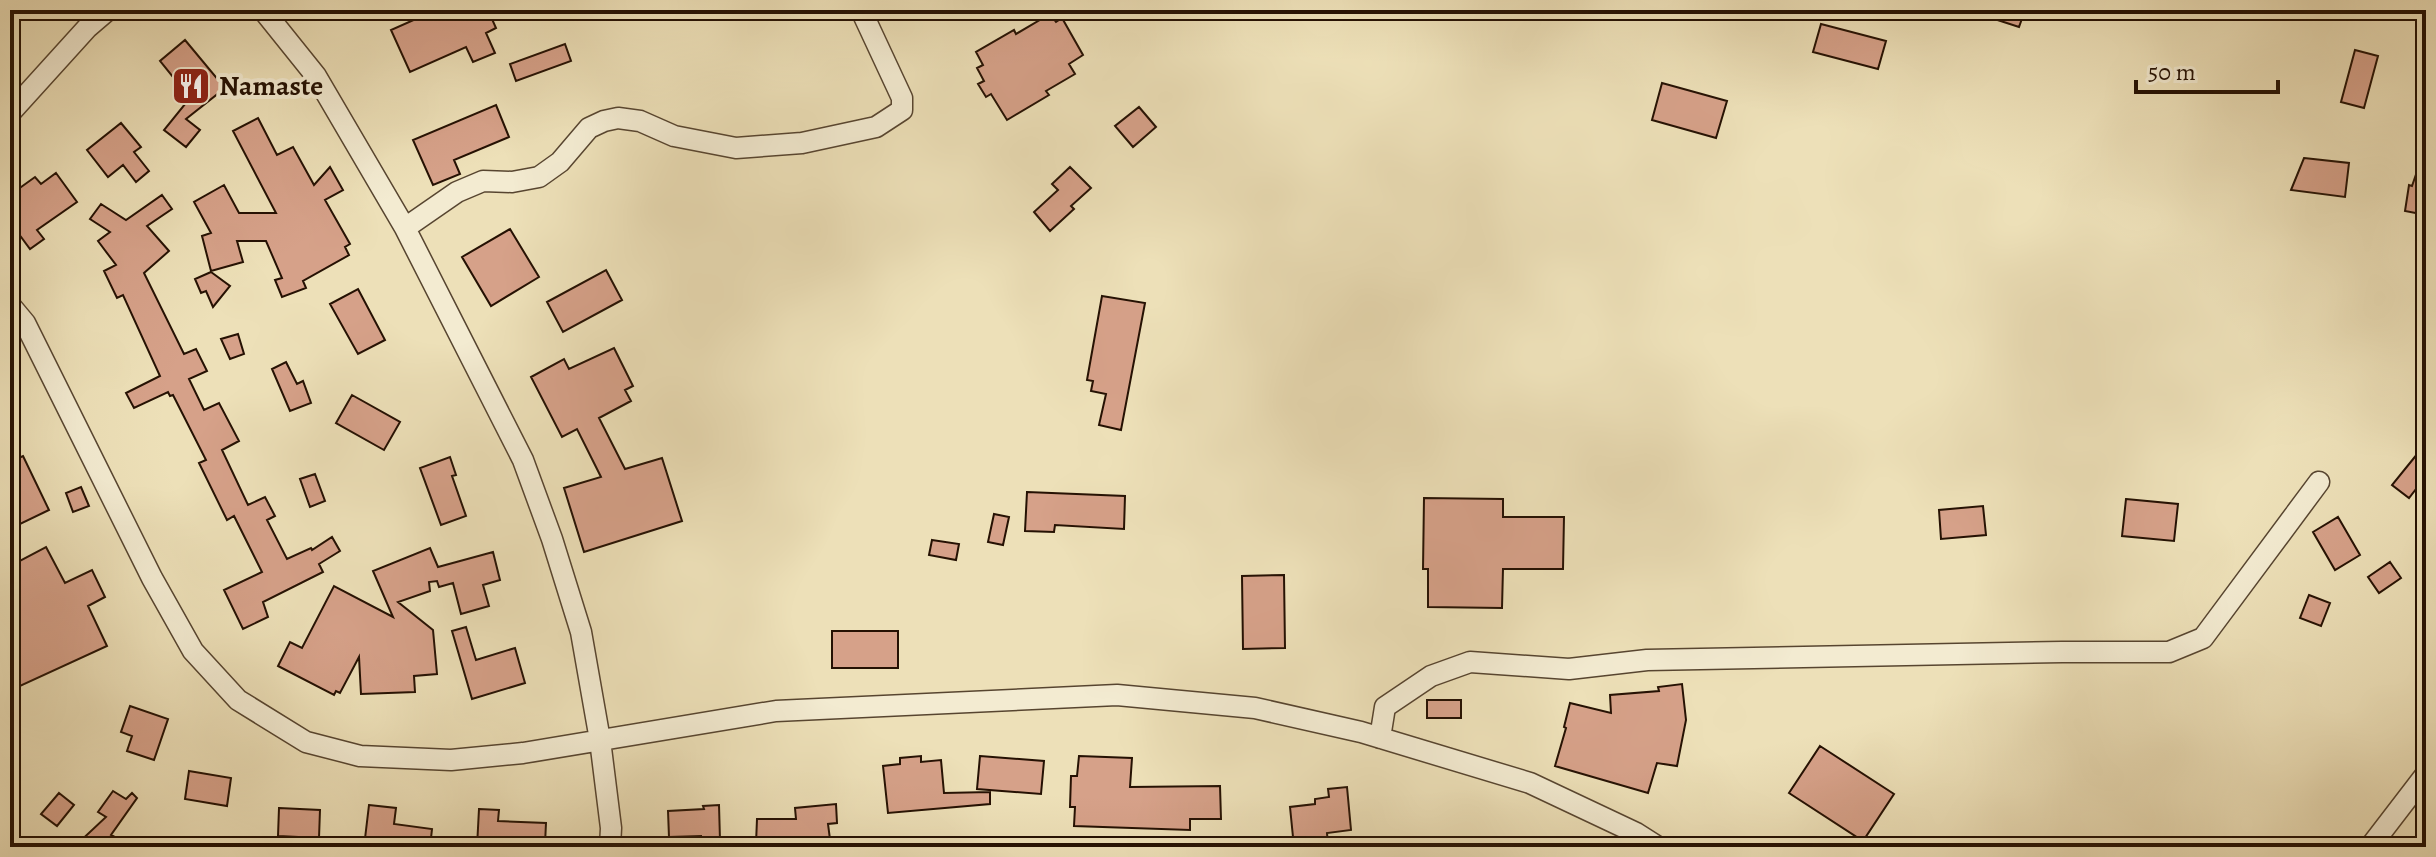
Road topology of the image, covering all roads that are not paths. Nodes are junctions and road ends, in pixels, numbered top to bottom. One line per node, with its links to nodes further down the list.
1 (108, 10): 4 (street)
2 (263, 10): 5 (street)
3 (861, 10): 5 (street)
4 (10, 113)
5 (405, 228): 9 (street)
6 (10, 305): 9 (street)
7 (2319, 482): 8 (street)
8 (1380, 738): 9 (street); 12 (street)
9 (600, 740): 11 (street)
10 (2426, 774): 13 (street)
11 (610, 847)
12 (1658, 847)
13 (2370, 847)

